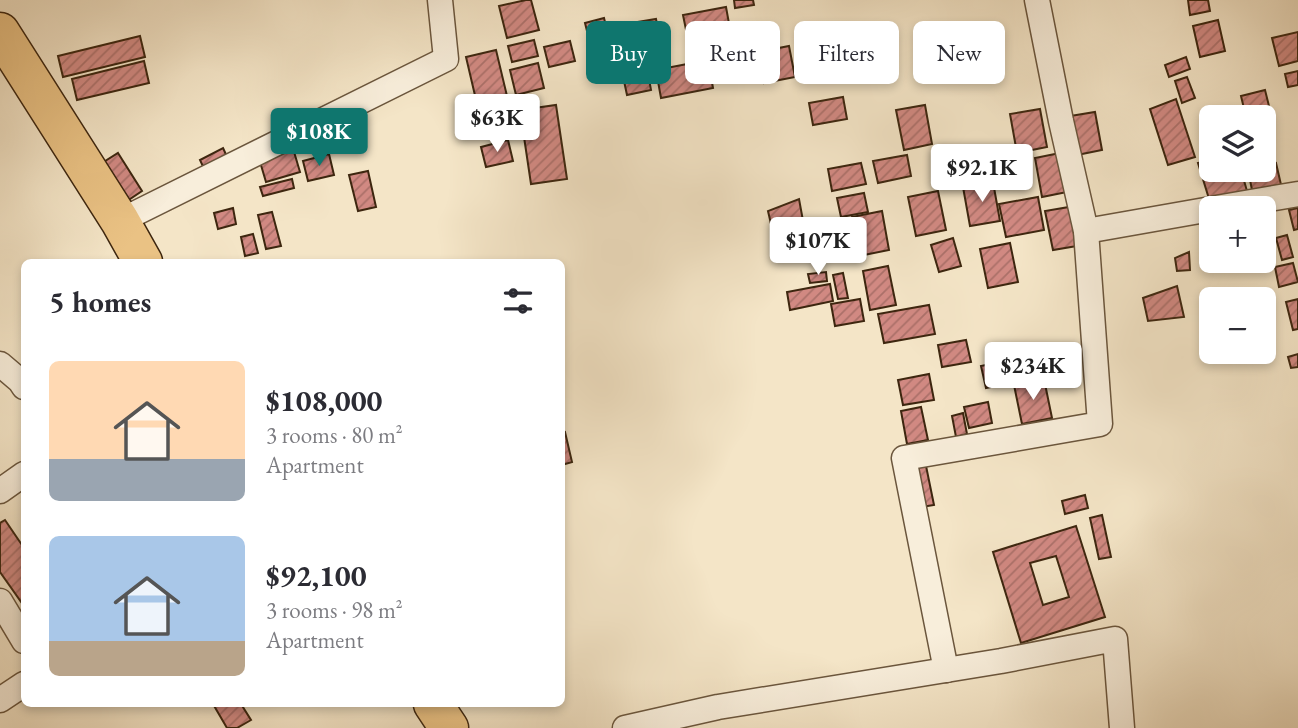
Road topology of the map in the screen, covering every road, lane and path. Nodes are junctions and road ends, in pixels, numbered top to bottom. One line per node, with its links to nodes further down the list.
1 (440, 0): 7 (street)
2 (1037, 0): 8 (street)
3 (4, 47): 7 (highway)
4 (1298, 194): 5 (street)
5 (1276, 198)
6 (1199, 211): 8 (street)
7 (120, 221): 9 (highway)
8 (1086, 231): 16 (street)
9 (141, 259)
10 (0, 364): 11 (street)
11 (21, 382)
12 (21, 476): 13 (street)
13 (0, 491)
14 (0, 601): 15 (street)
15 (21, 635)
16 (946, 670): 21 (street); 22 (street)
17 (21, 686): 18 (street)
18 (0, 700)
19 (435, 707): 20 (highway)
20 (449, 728)
21 (625, 728)
22 (1122, 728)

